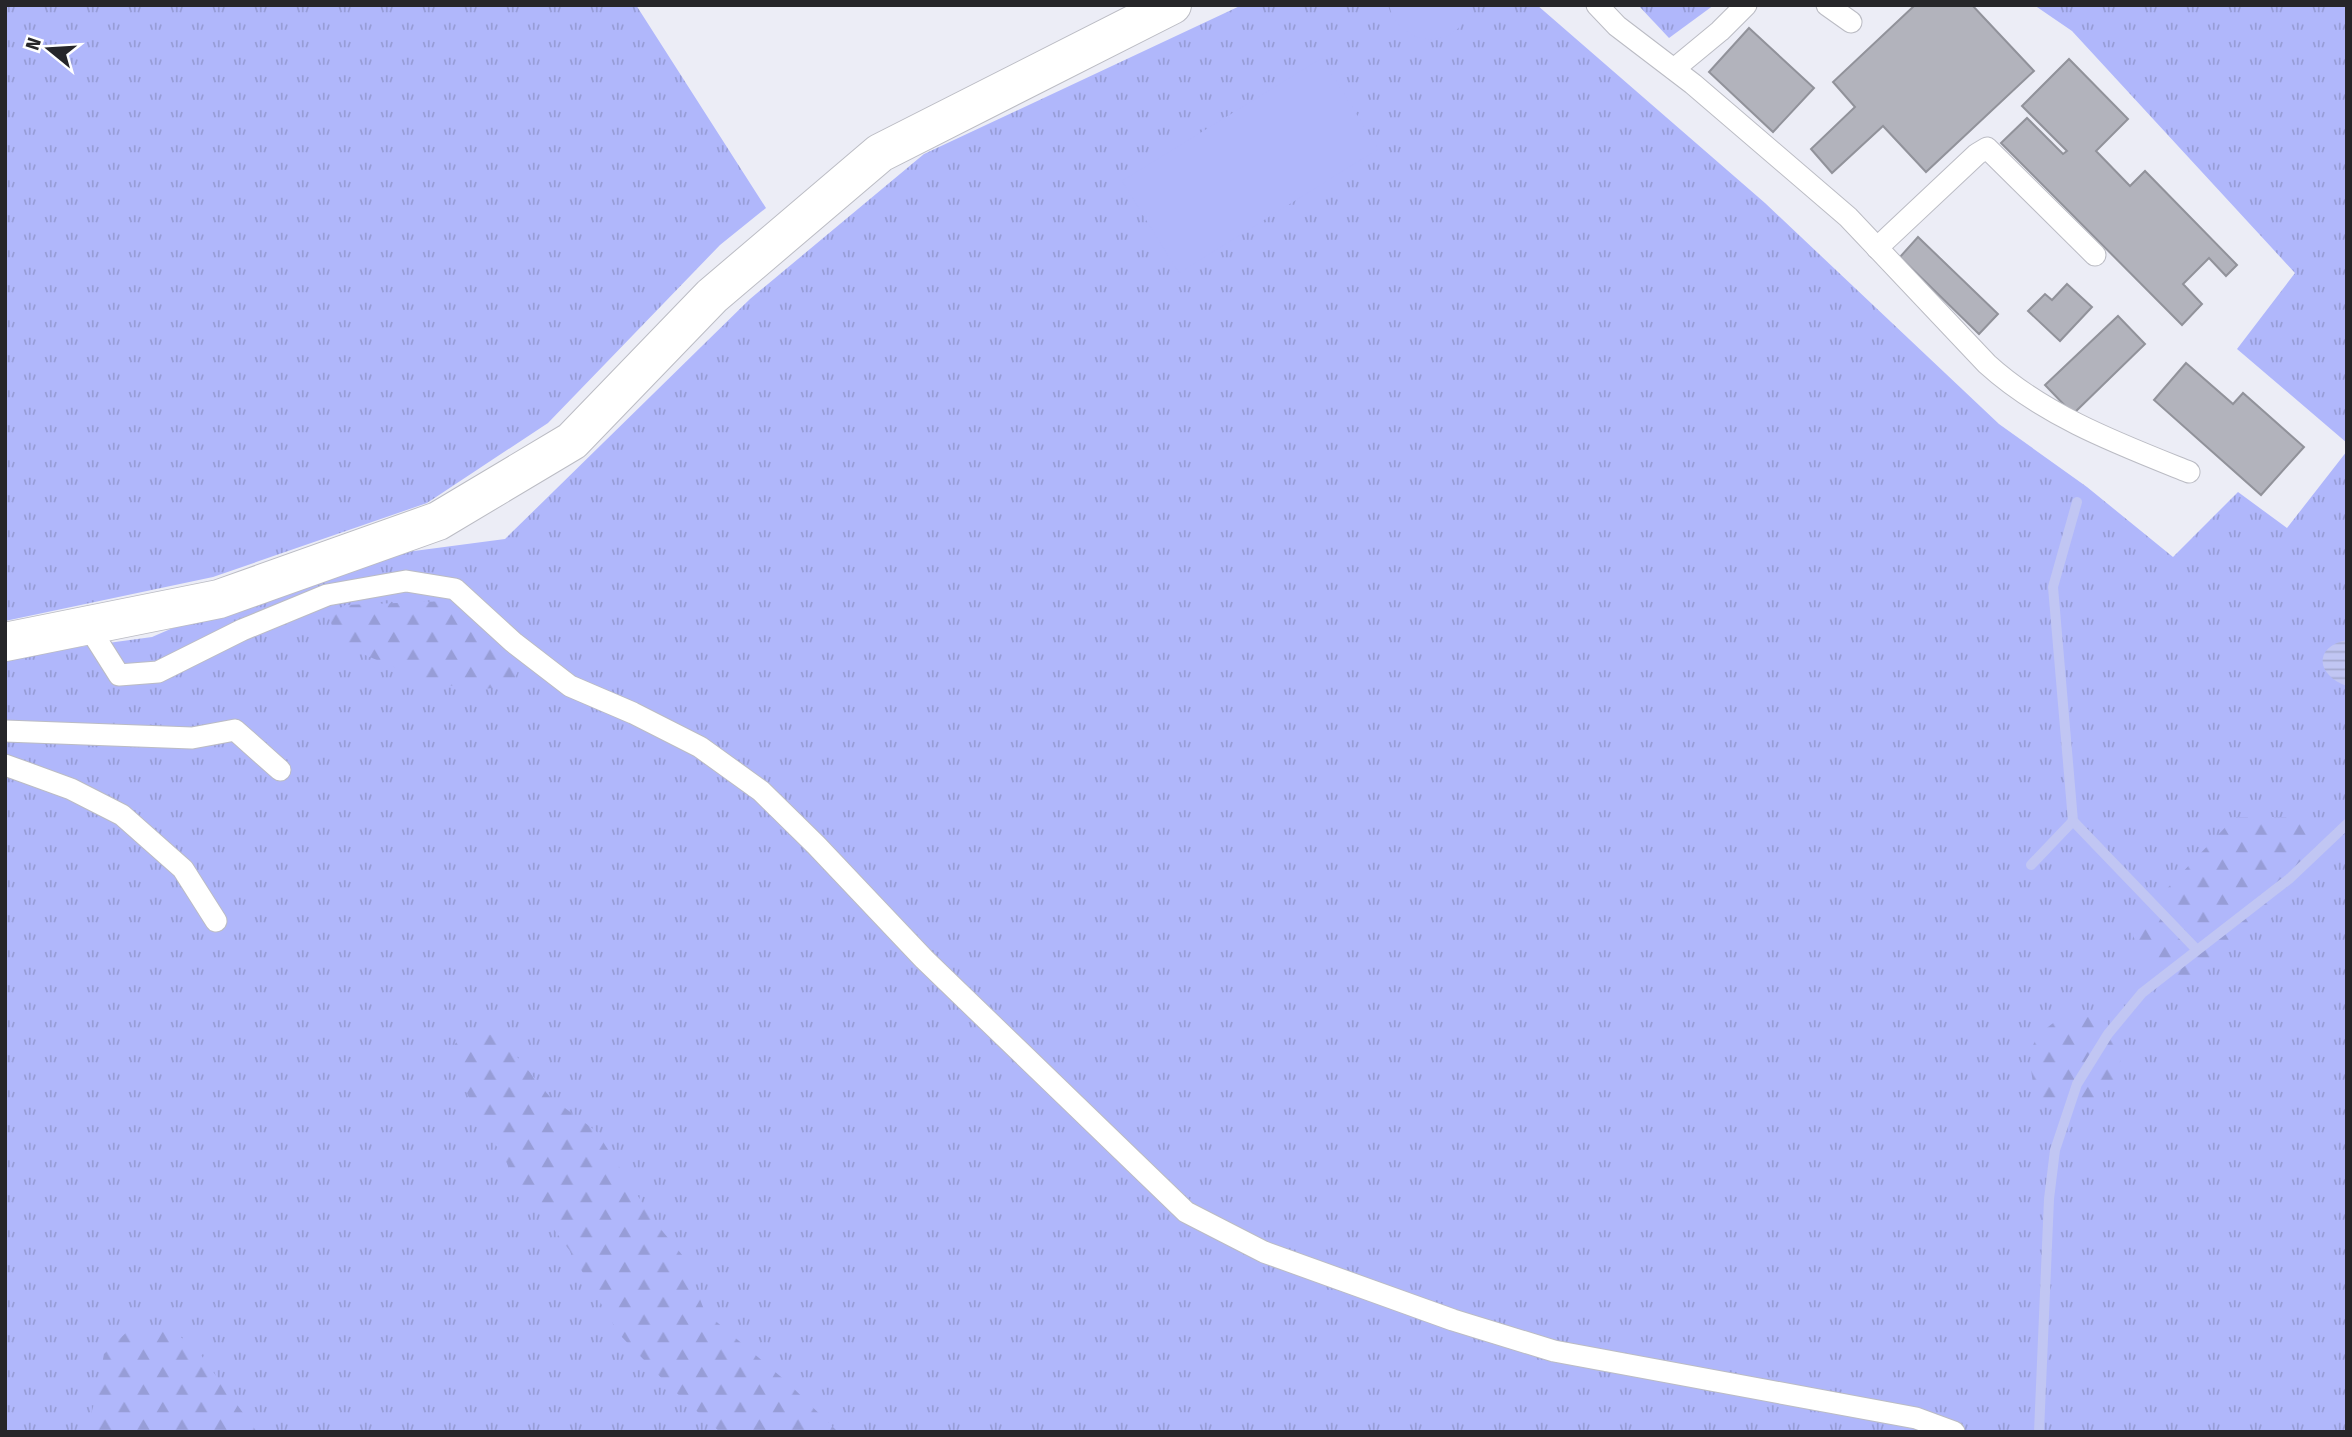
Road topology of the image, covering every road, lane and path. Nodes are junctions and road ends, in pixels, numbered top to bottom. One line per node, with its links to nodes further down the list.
1 (1172, 5): 10 (street)
2 (1597, 5): 6 (lane)
3 (1746, 5): 6 (lane)
4 (1827, 5): 5 (lane)
5 (1851, 22)
6 (1674, 69): 7 (lane)
7 (1877, 248): 8 (lane); 9 (lane)
8 (2095, 255)
9 (2189, 472)
10 (88, 626): 11 (street); 16 (lane)
11 (5, 642)
12 (5, 731): 14 (lane)
13 (5, 765): 15 (lane)
14 (280, 770)
15 (216, 921)
16 (1954, 1432)

